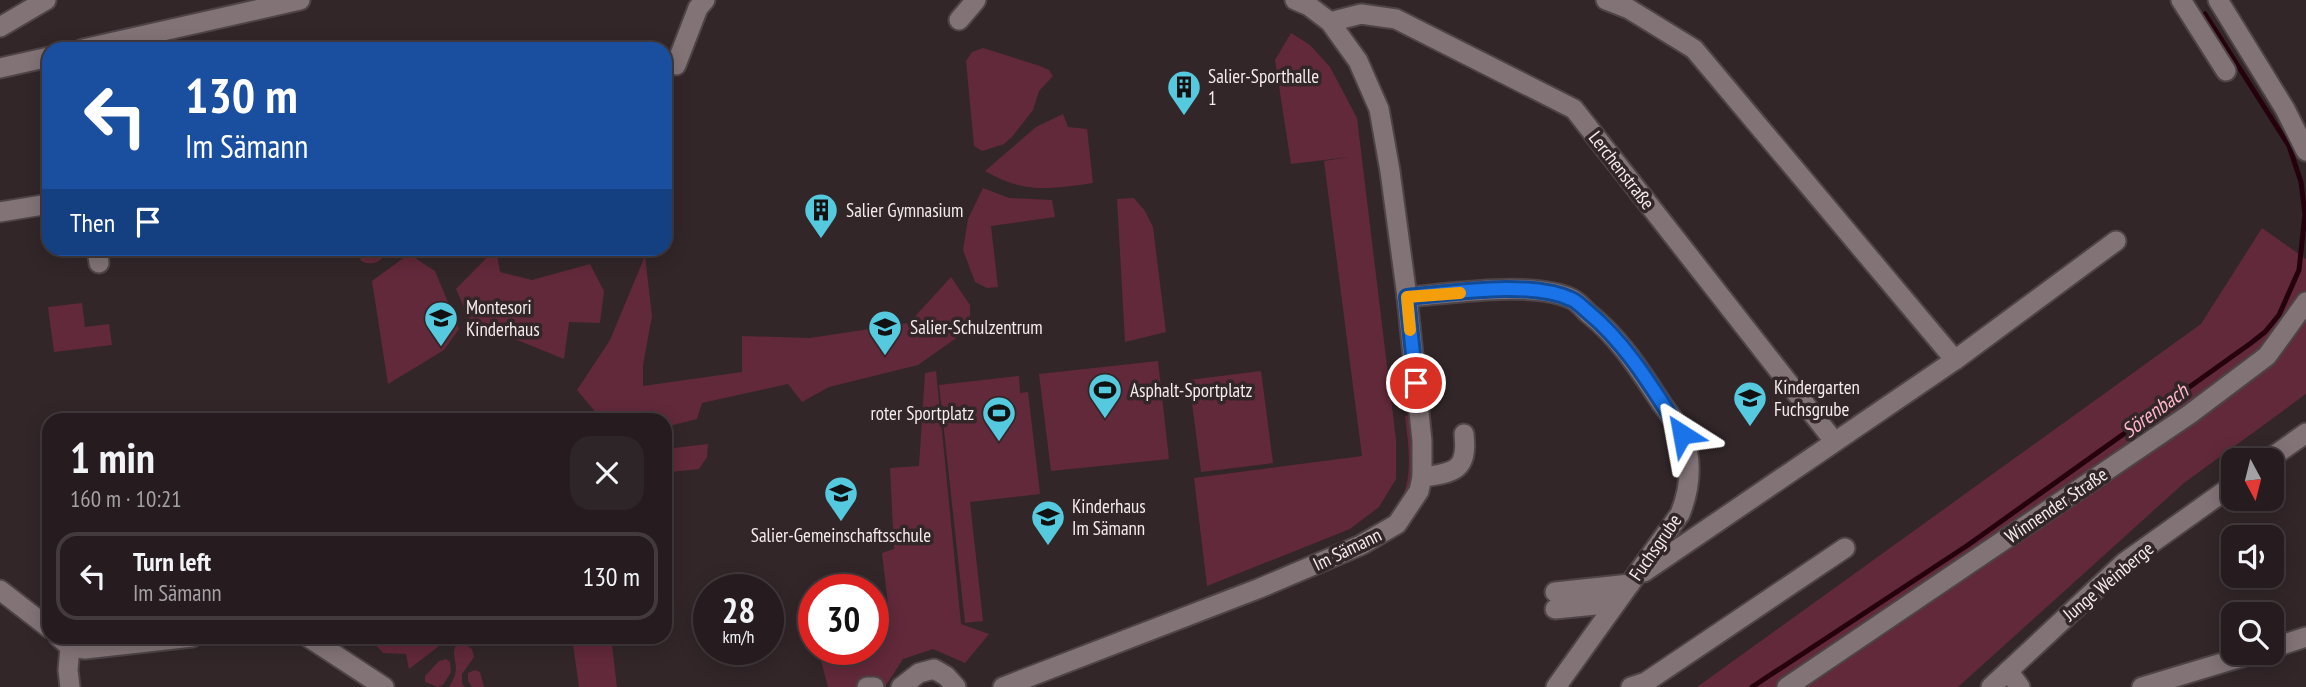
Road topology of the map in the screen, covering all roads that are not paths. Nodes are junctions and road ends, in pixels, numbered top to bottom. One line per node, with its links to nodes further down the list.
1 (46, 0): 11 (street)
2 (300, 0): 12 (street)
3 (705, 0): 14 (street)
4 (976, 0): 9 (street)
5 (1294, 0): 10 (street, Im Sämann)
6 (1606, 0): 23 (street)
7 (2181, 0): 16 (street)
8 (2218, 0): 17 (street)
9 (959, 20)
10 (1330, 22): 21 (street, Im Sämann); 26 (street, Lerchenstraße)
11 (0, 27)
12 (114, 42)
13 (42, 59): 15 (street)
14 (676, 65)
15 (0, 68)
16 (2226, 71)
17 (2306, 150)
18 (42, 205): 19 (street)
19 (0, 212)
20 (2116, 241): 23 (street)
21 (1407, 297): 28 (street, Im Sämann); 31 (street, Fuchsgrube)
22 (2306, 302): 52 (street, Winnender Straße)
23 (1955, 360): 26 (street)
24 (2306, 433): 27 (street)
25 (1464, 434): 28 (street)
26 (1828, 446): 31 (street)
27 (2284, 449)
28 (1422, 477): 49 (street, Im Sämann)
29 (2221, 494): 42 (street, Junge Weinberge)
30 (1845, 548): 51 (street)
31 (1631, 582): 33 (street, Fuchsgrube); 33 (street)
32 (2, 594): 34 (street)
33 (1616, 603): 50 (street, Fuchsgrube)
34 (42, 623)
35 (2306, 637): 40 (street)
36 (65, 644): 43 (street)
37 (71, 644): 38 (street)
38 (130, 644)
39 (321, 644): 44 (street)
40 (2284, 644)
41 (2221, 663): 55 (street)
42 (2008, 671): 53 (street, Junge Weinberge); 54 (street)
43 (70, 687)
44 (384, 687)
45 (867, 687): 46 (street)
46 (874, 687)
47 (901, 687): 48 (street)
48 (956, 687)
49 (1003, 687)
50 (1556, 687)
51 (1631, 687)
52 (1787, 687)
53 (1991, 687)
54 (2020, 687)
55 (2142, 687)

